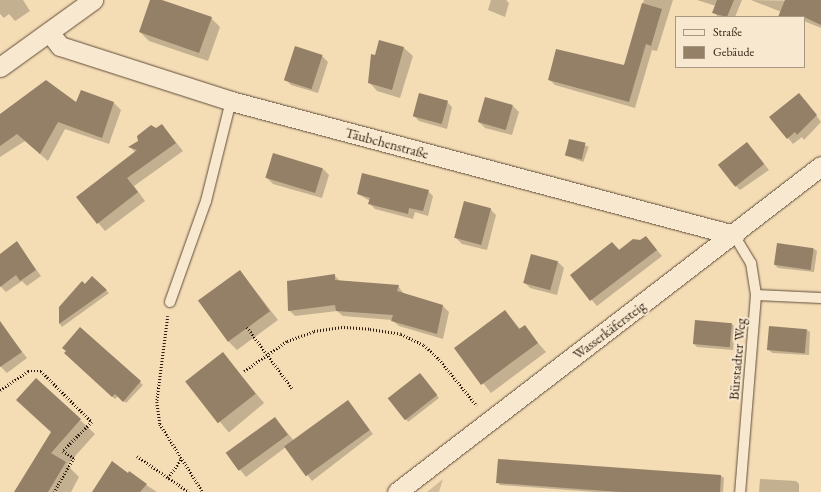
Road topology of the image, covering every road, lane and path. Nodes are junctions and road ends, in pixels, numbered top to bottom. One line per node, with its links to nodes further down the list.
1 (93, 0): 2 (street)
2 (49, 32): 3 (street); 4 (street, Täubchenstraße)
3 (0, 67)
4 (231, 101): 6 (street, Täubchenstraße); 9 (lane)
5 (821, 166): 6 (street, Wasserkäfersteig)
6 (734, 235): 7 (lane, Bürstadter Weg); 15 (street, Wasserkäfersteig)
7 (756, 295): 8 (lane); 23 (lane, Bürstadter Weg)
8 (821, 298)
9 (170, 302): 17 (path)
10 (247, 327): 11 (path)
11 (268, 354): 12 (path); 13 (path); 15 (path)
12 (244, 370)
13 (292, 388)
14 (0, 390): 19 (path)
15 (489, 421): 22 (street, Wasserkäfersteig)
16 (137, 456): 18 (path)
17 (182, 458): 18 (path); 21 (path)
18 (168, 478): 20 (path)
19 (54, 492)
20 (189, 492)
21 (203, 492)
22 (397, 492)
23 (740, 492)

